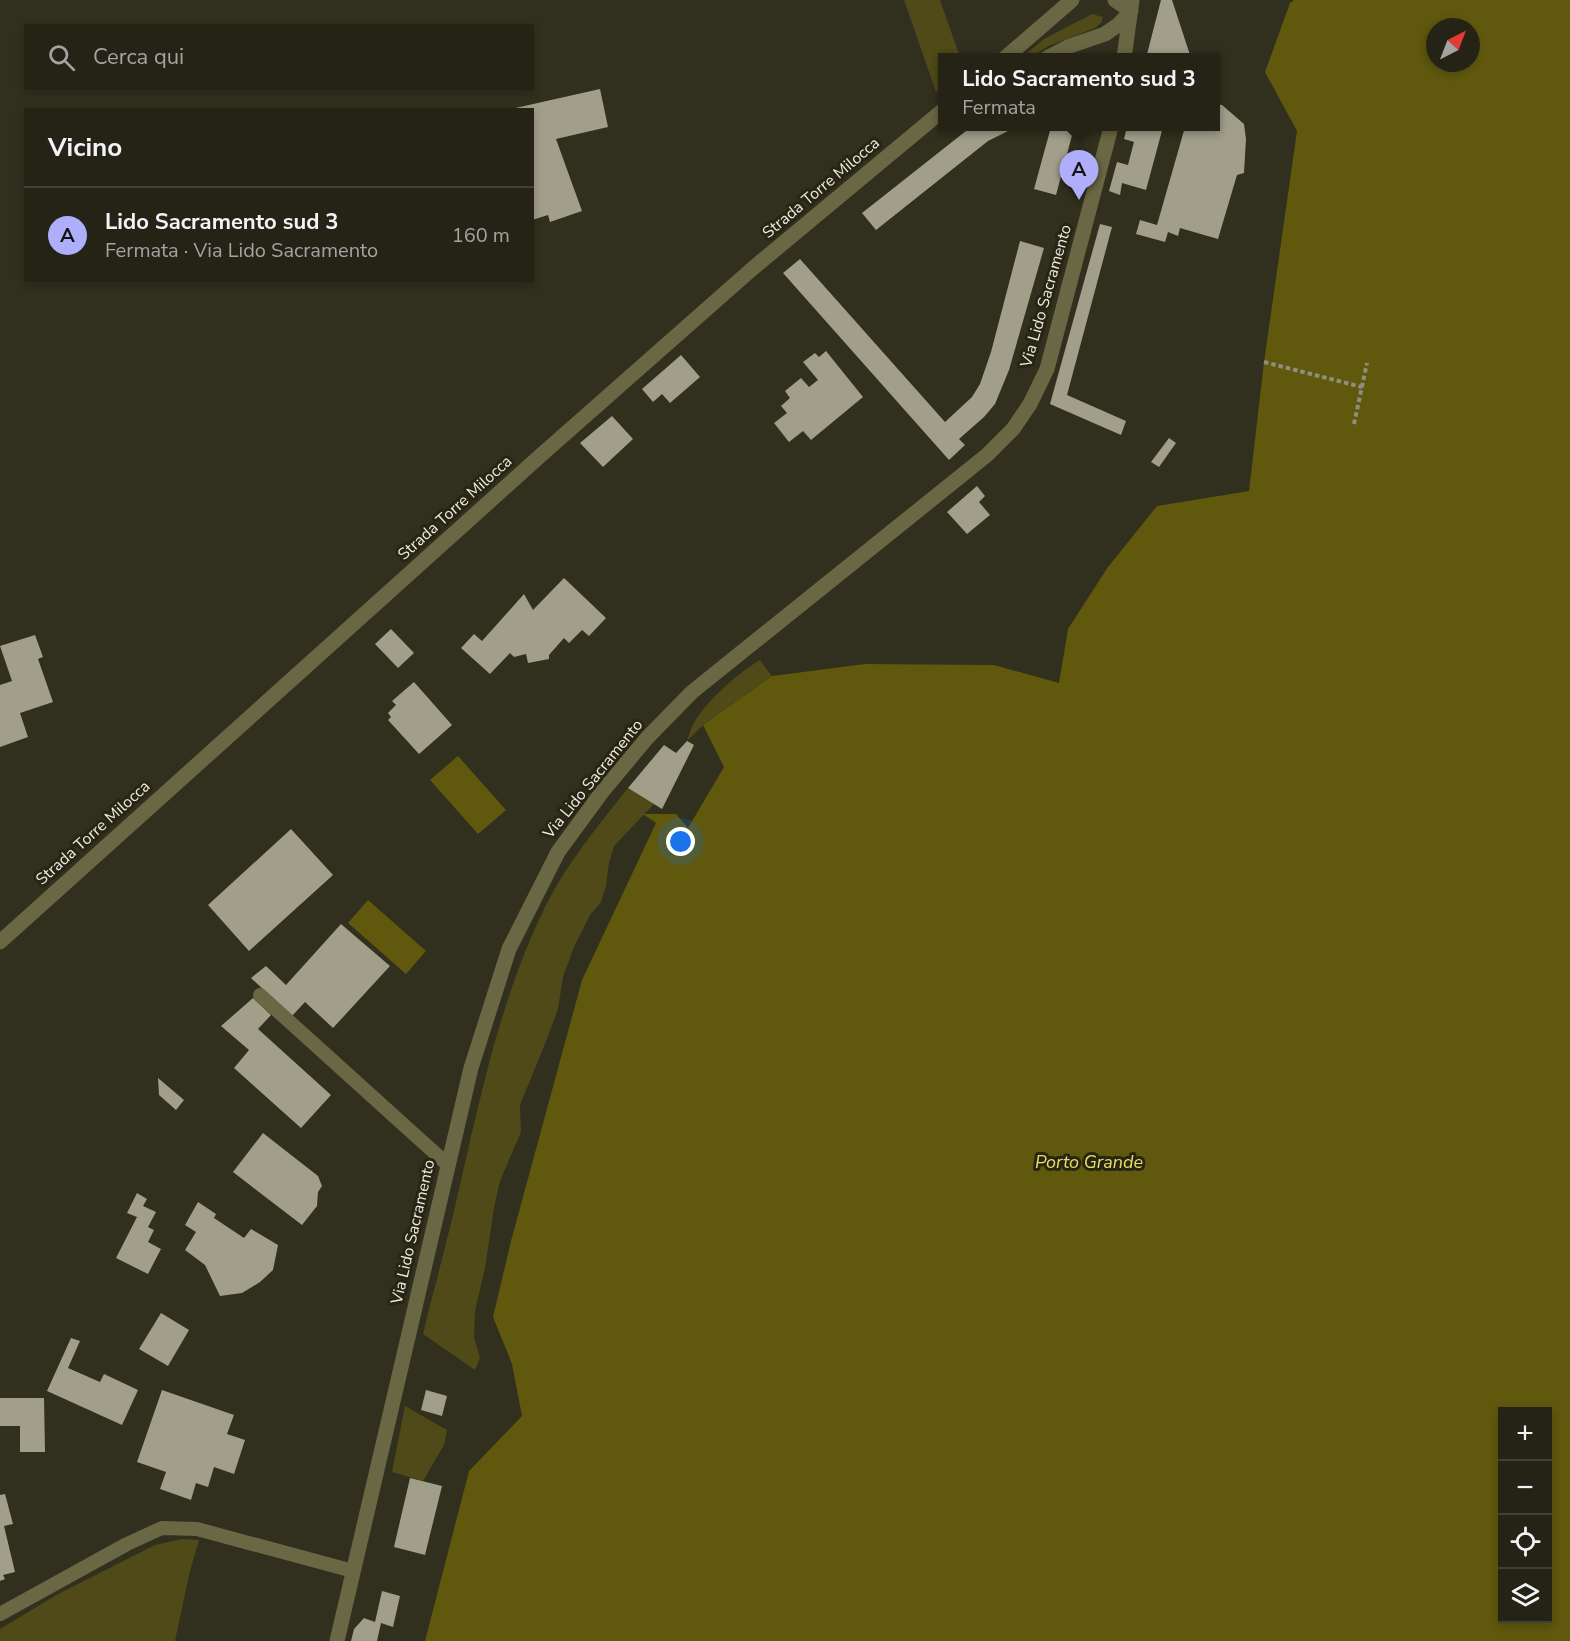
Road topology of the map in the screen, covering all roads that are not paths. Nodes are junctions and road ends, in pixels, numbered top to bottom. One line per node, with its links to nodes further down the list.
1 (1115, 0): 3 (street)
2 (1075, 1): 4 (street)
3 (1131, 5): 5 (street); 6 (street)
4 (1010, 53)
5 (1055, 53)
6 (1125, 53)
7 (938, 114): 9 (street, Strada Torre Milocca)
8 (1110, 131): 11 (street, Via Lido Sacramento)
9 (0, 942)
10 (260, 995): 11 (lane)
11 (447, 1164): 12 (street, Via Lido Sacramento)
12 (353, 1571): 13 (lane); 14 (street, Via Lido Sacramento)
13 (0, 1614)
14 (337, 1641)

